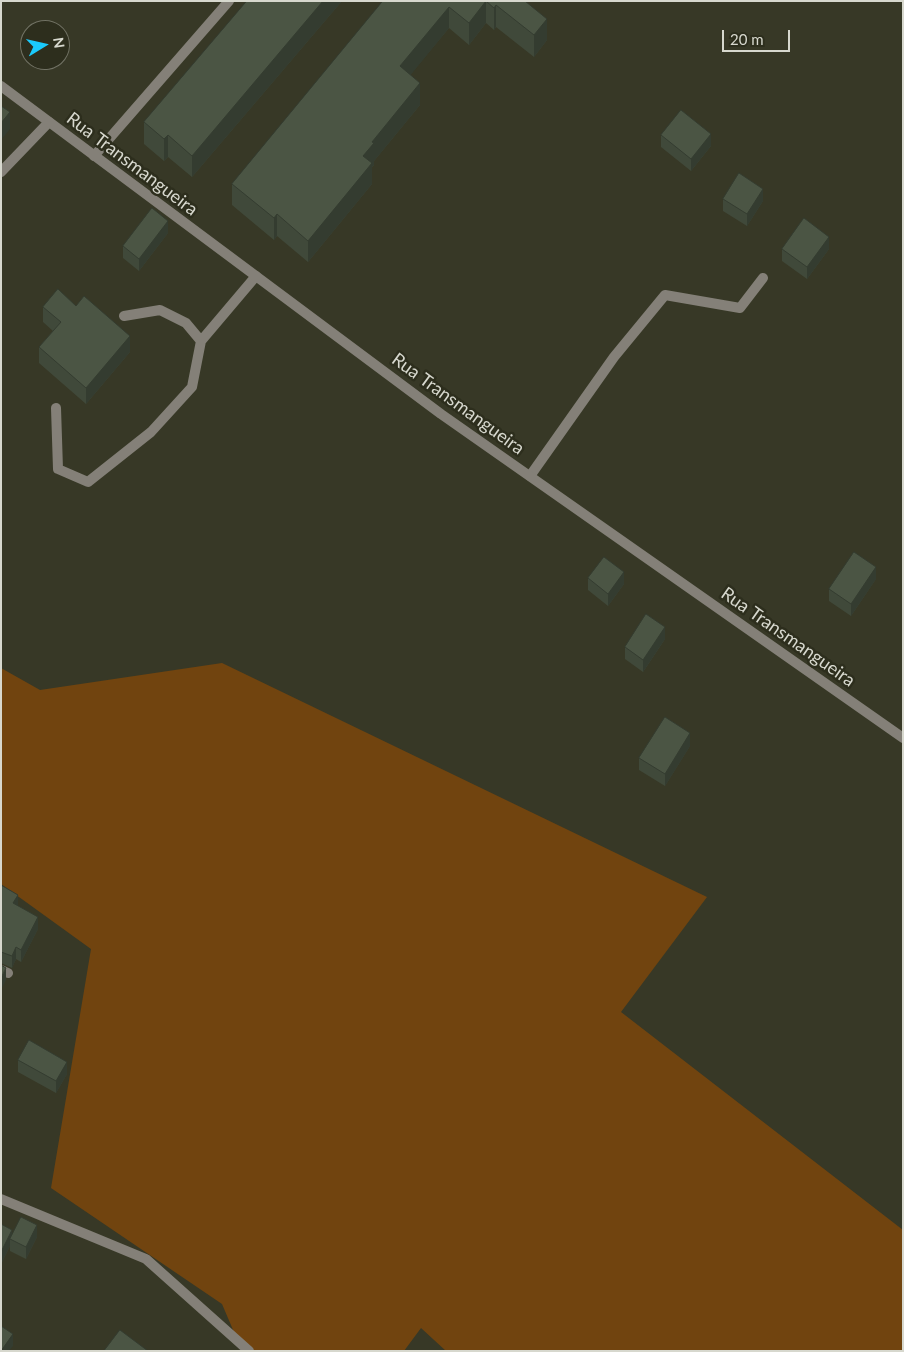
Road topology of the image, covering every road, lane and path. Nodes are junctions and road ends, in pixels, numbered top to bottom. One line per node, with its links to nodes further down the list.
1 (229, 1): 4 (street)
2 (1, 86): 3 (street, Rua Transmangueira)
3 (49, 122): 4 (street, Rua Transmangueira); 5 (street)
4 (94, 156): 6 (street, Rua Transmangueira)
5 (1, 172)
6 (256, 276): 9 (street); 11 (street, Rua Transmangueira)
7 (763, 278): 11 (street)
8 (124, 316): 9 (street)
9 (201, 341): 10 (street)
10 (56, 408)
11 (530, 476): 12 (street, Rua Transmangueira)
12 (903, 738)
13 (1, 1198): 14 (street)
14 (249, 1351)

